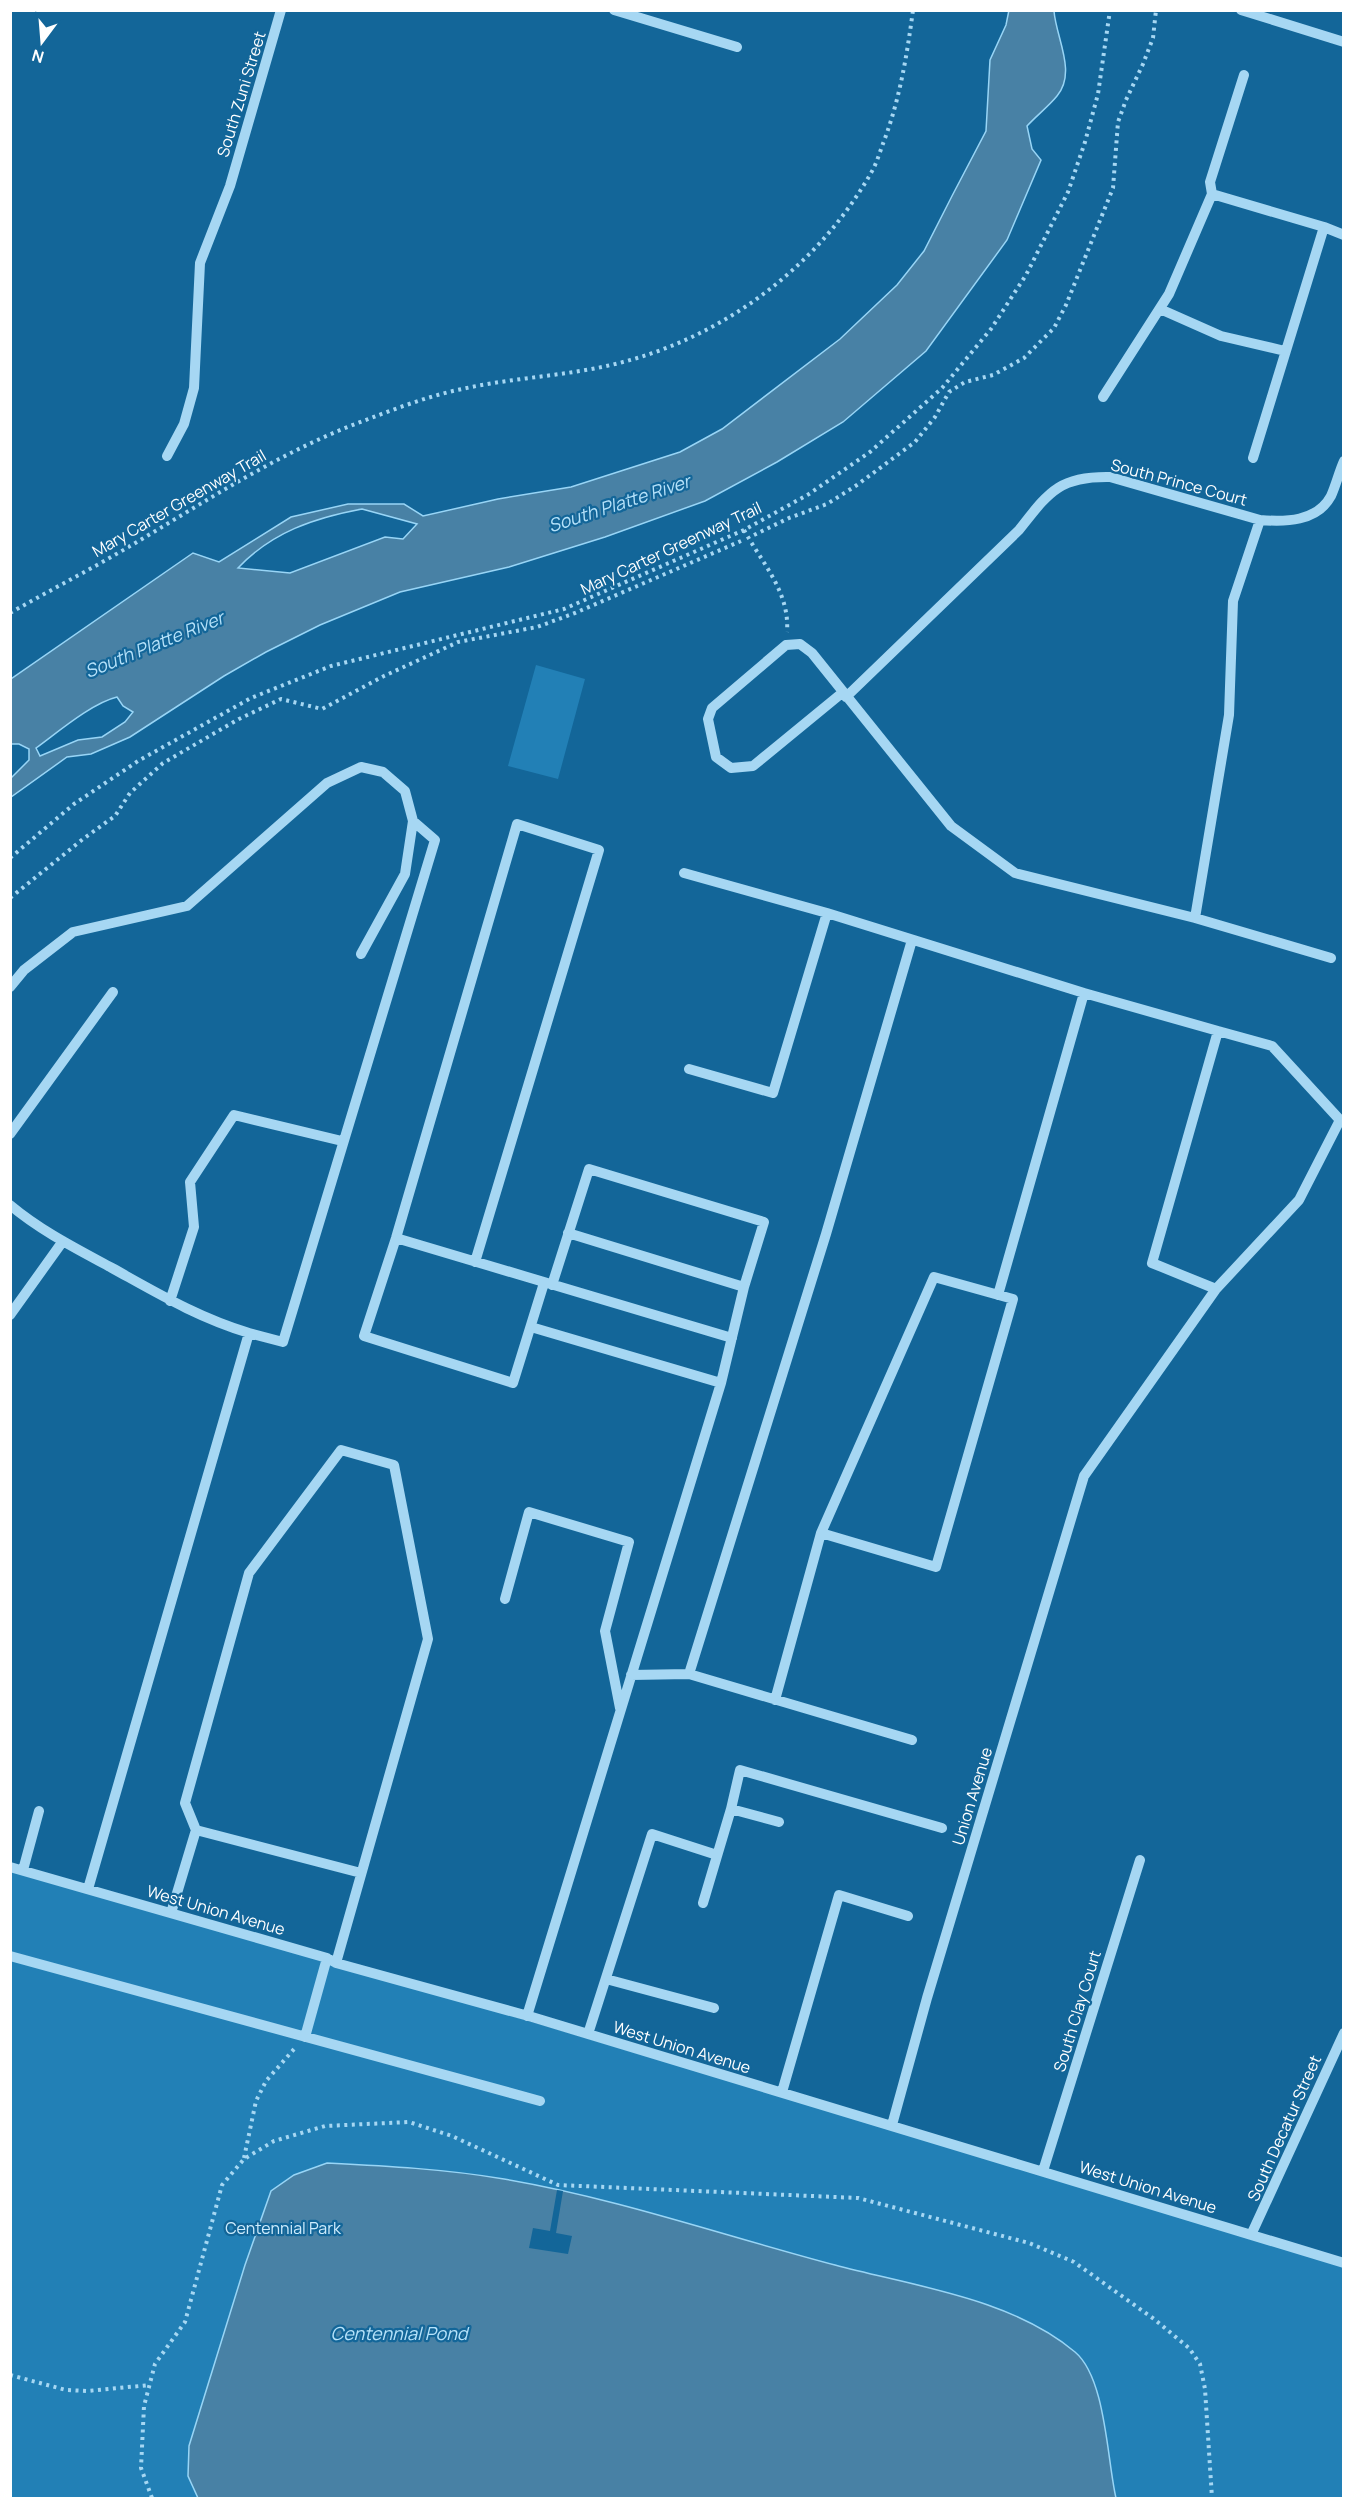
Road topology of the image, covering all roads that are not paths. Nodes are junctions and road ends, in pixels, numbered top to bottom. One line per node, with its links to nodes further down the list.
1 (281, 10): 13 (street, South Zuni Street)
2 (614, 10): 5 (street)
3 (1241, 10): 4 (street)
4 (1344, 42)
5 (737, 47)
6 (1244, 75): 7 (street)
7 (1212, 194): 8 (street); 10 (street)
8 (1324, 227): 9 (street); 11 (street)
9 (1344, 235)
10 (1160, 309): 11 (street); 12 (street)
11 (1285, 351): 14 (street)
12 (1103, 397)
13 (167, 456)
14 (1253, 458)
15 (1344, 461): 16 (street)
16 (1260, 520): 17 (street, South Prince Court); 21 (street, South Prince Court)
17 (844, 695): 17 (street, South Prince Court); 21 (street)
18 (413, 820): 23 (street); 25 (street); 32 (street)
19 (684, 873): 20 (street)
20 (827, 912): 22 (street); 29 (street)
21 (1195, 918): 24 (street)
22 (912, 940): 27 (street); 50 (street)
23 (362, 954)
24 (1331, 958)
25 (10, 987)
26 (113, 992): 31 (street)
27 (1084, 993): 28 (street); 41 (street)
28 (1218, 1031): 30 (street); 40 (street)
29 (689, 1068)
30 (1342, 1120): 40 (street, Union Avenue)
31 (10, 1134)
32 (342, 1141): 42 (street); 45 (street)
33 (10, 1205): 36 (street)
34 (568, 1233): 38 (street); 39 (street); 39 (street)
35 (396, 1238): 37 (street); 37 (street); 44 (street)
36 (63, 1241): 42 (street); 43 (street)
37 (475, 1262): 38 (street)
38 (548, 1284): 44 (street); 46 (street)
39 (744, 1287): 46 (street)
40 (1216, 1289): 79 (street, Union Avenue)
41 (998, 1295): 48 (street); 48 (street)
42 (170, 1301): 45 (street)
43 (10, 1315)
44 (531, 1327): 47 (street)
45 (249, 1333): 65 (street)
46 (732, 1338): 47 (street)
47 (721, 1383): 51 (street)
48 (821, 1533): 52 (street)
49 (505, 1599): 53 (street)
50 (689, 1674): 51 (street); 52 (street)
51 (632, 1675): 53 (street)
52 (775, 1700): 54 (street)
53 (621, 1711): 73 (street)
54 (912, 1740)
55 (731, 1809): 57 (street); 58 (street); 60 (street)
56 (39, 1811): 63 (street)
57 (779, 1822)
58 (942, 1828)
59 (196, 1830): 64 (street); 64 (street); 67 (street)
60 (717, 1855): 66 (street); 71 (street)
61 (1140, 1860): 80 (street, South Clay Court)
62 (10, 1867): 63 (street, West Union Avenue)
63 (23, 1870): 65 (street, West Union Avenue)
64 (361, 1873): 70 (street)
65 (88, 1889): 67 (street, West Union Avenue)
66 (703, 1903)
67 (171, 1913): 70 (street, West Union Avenue)
68 (908, 1916): 77 (street)
69 (10, 1956): 76 (street)
70 (332, 1961): 73 (street, West Union Avenue); 76 (street)
71 (606, 1979): 72 (street); 75 (street)
72 (714, 2008)
73 (527, 2016): 75 (street, West Union Avenue)
74 (1344, 2033): 81 (street, South Decatur Street)
75 (588, 2034): 77 (street, West Union Avenue)
76 (305, 2037): 78 (street)
77 (782, 2092): 79 (street, West Union Avenue)
78 (540, 2101)
79 (892, 2125): 80 (street, West Union Avenue)
80 (1043, 2171): 81 (street, West Union Avenue)
81 (1251, 2235): 82 (street, West Union Avenue)
82 (1344, 2263)

